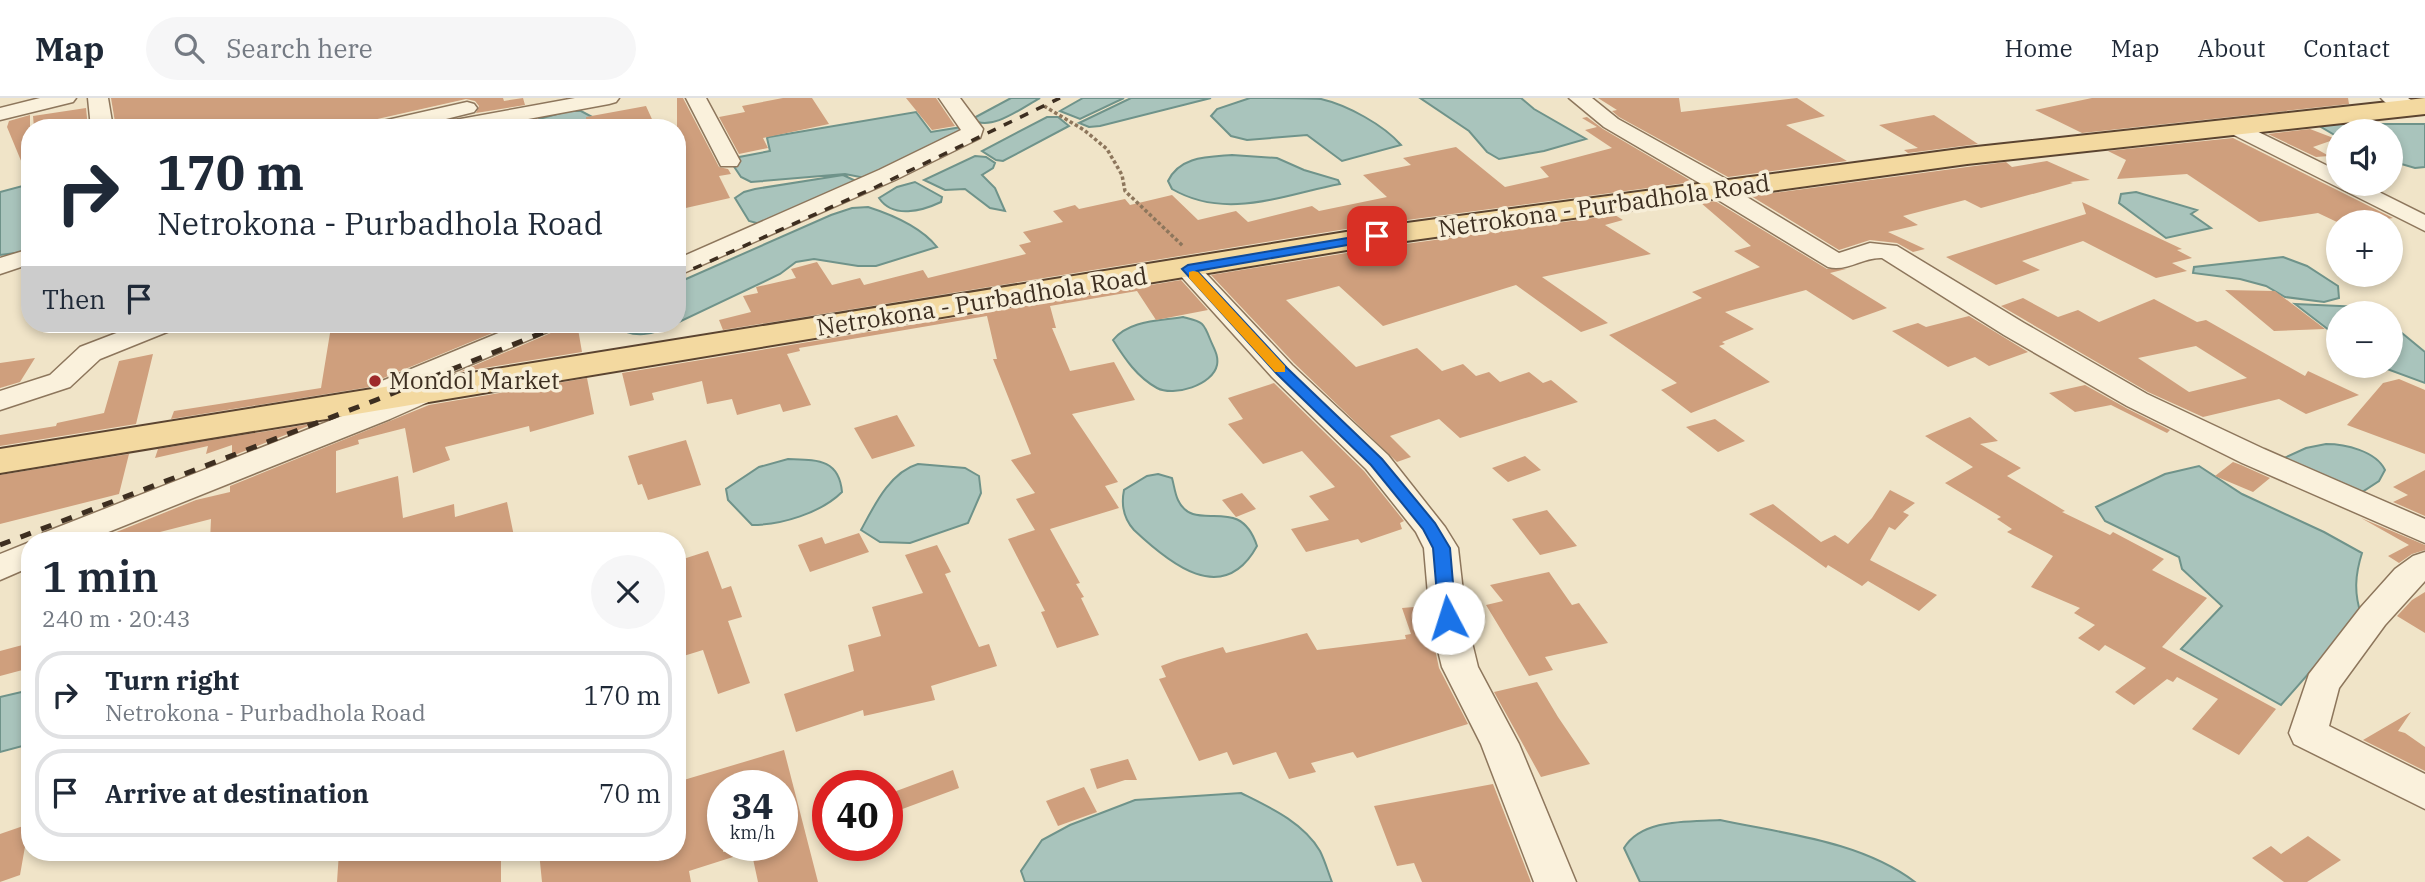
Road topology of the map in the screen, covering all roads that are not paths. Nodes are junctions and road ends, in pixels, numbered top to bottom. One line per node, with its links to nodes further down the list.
1 (66, 98): 8 (street)
2 (98, 98): 10 (street)
3 (610, 98): 9 (street)
4 (696, 98): 14 (street)
5 (949, 98): 20 (street)
6 (1579, 98): 16 (street)
7 (2410, 104): 13 (main road, Netrokona - Purbadhola Road)
8 (0, 114)
9 (515, 115): 11 (street); 12 (street)
10 (101, 119)
11 (422, 119)
12 (493, 119)
13 (2236, 127): 15 (street); 16 (main road, Netrokona - Purbadhola Road)
14 (729, 161)
15 (2326, 174)
16 (1722, 190): 22 (main road, Netrokona - Purbadhola Road); 30 (street)
17 (2370, 196): 18 (street)
18 (2425, 224)
19 (21, 259): 21 (street)
20 (686, 264)
21 (0, 266)
22 (1195, 268): 25 (main road, Netrokona - Purbadhola Road); 35 (street)
23 (140, 333): 26 (street)
24 (522, 333): 27 (street)
25 (425, 393): 27 (main road, Netrokona - Purbadhola Road); 29 (street)
26 (0, 401)
27 (355, 403): 28 (main road, Netrokona - Purbadhola Road)
28 (0, 461)
29 (77, 532)
30 (2425, 532)
31 (21, 558): 33 (street)
32 (2425, 564): 34 (street)
33 (0, 568)
34 (2425, 793)
35 (1555, 882)

